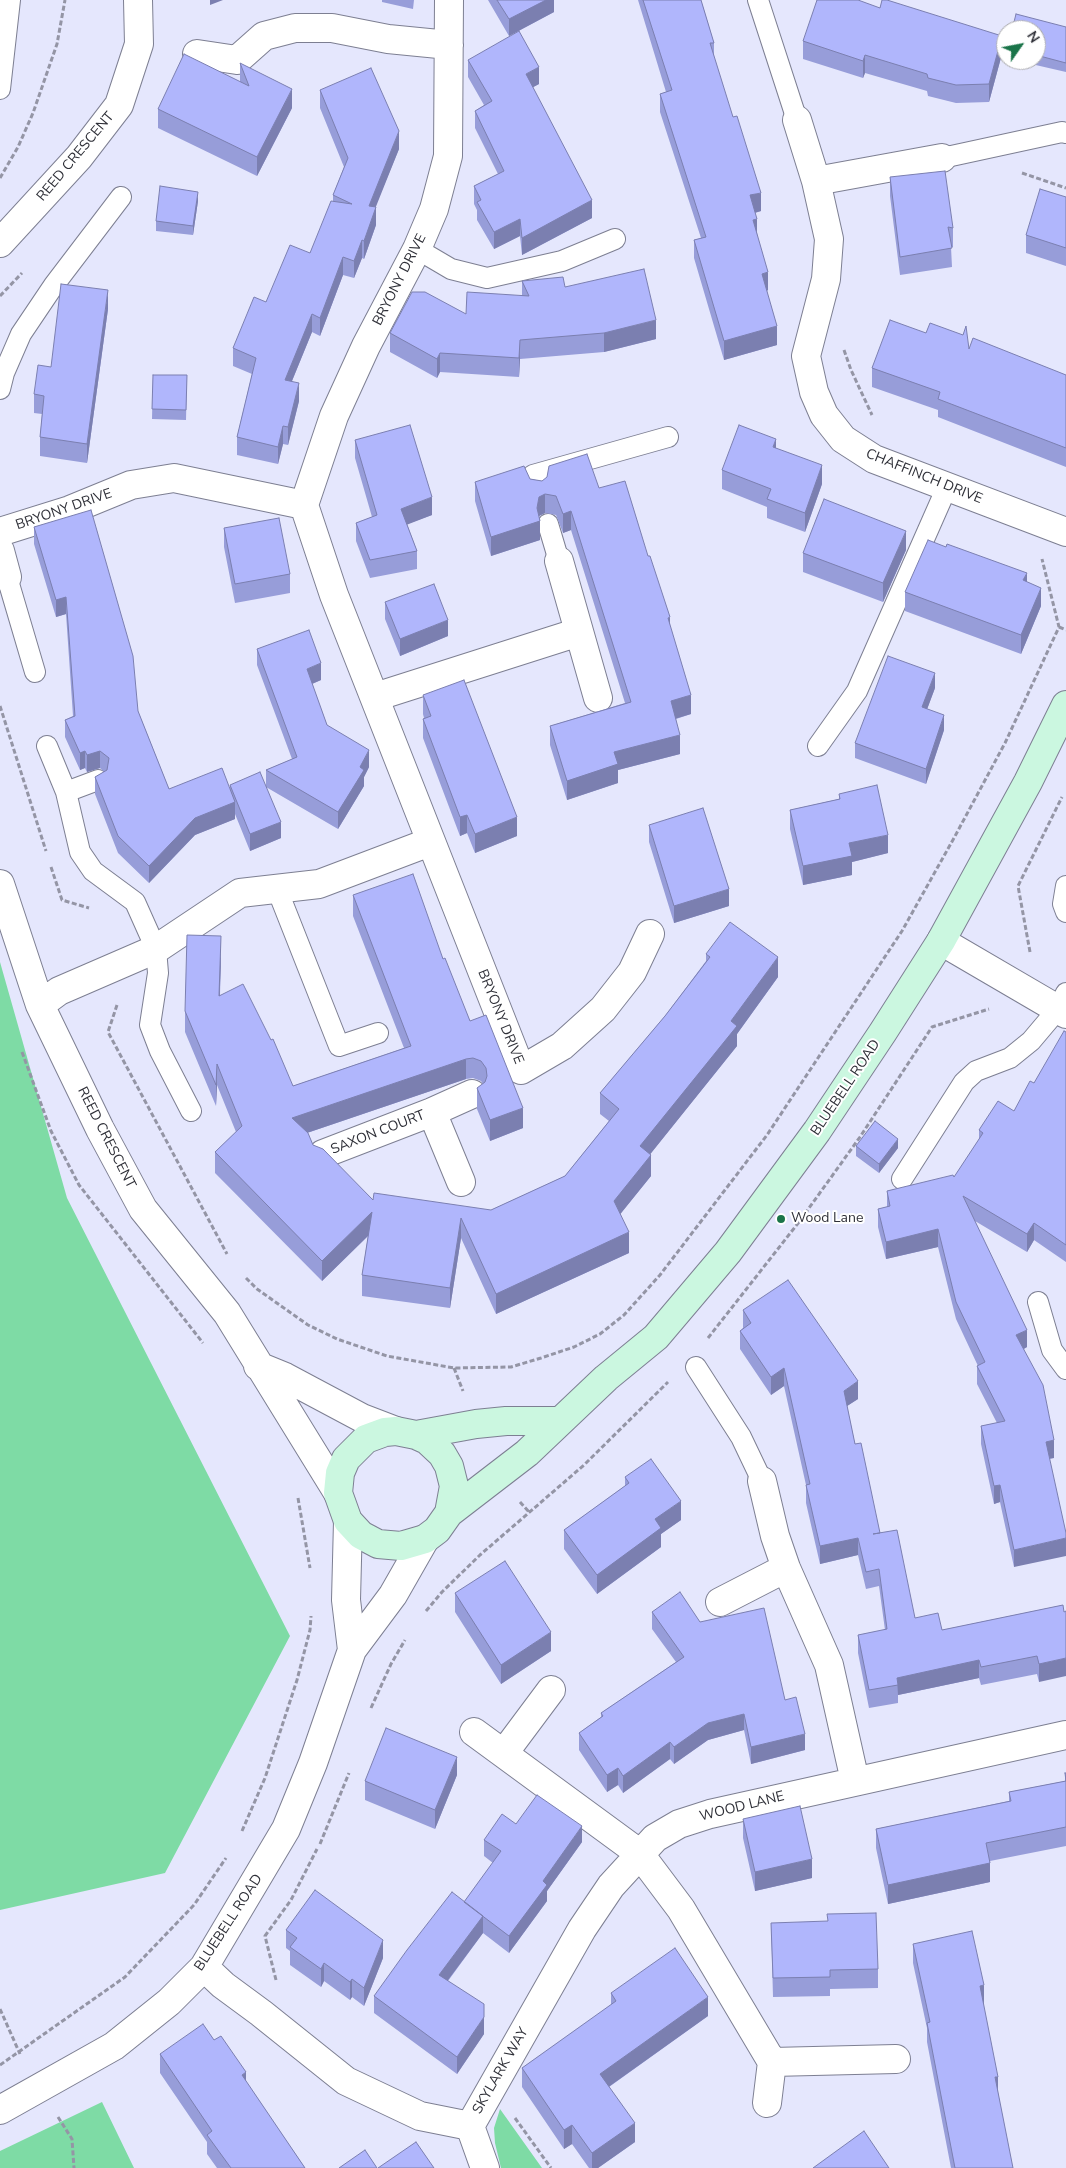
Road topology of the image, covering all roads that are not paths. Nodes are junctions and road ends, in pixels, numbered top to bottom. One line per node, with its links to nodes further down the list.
1 (10, 0): 7 (lane)
2 (138, 0): 14 (street, REED CRESCENT)
3 (449, 0): 5 (street, BRYONY DRIVE)
4 (758, 0): 8 (lane)
5 (449, 45): 6 (street); 15 (street, BRYONY DRIVE)
6 (198, 54)
7 (0, 89)
8 (797, 120): 11 (street, CHAFFINCH DRIVE)
9 (1066, 134): 10 (lane)
10 (942, 158): 11 (street)
11 (816, 181): 18 (street, CHAFFINCH DRIVE)
12 (120, 197): 16 (lane)
13 (615, 239): 15 (lane)
14 (0, 244)
15 (417, 249): 20 (street, BRYONY DRIVE)
16 (0, 389)
17 (668, 437): 19 (lane)
18 (947, 487): 22 (street, CHAFFINCH DRIVE); 33 (lane)
19 (538, 489)
20 (304, 505): 23 (street, BRYONY DRIVE); 29 (street, BRYONY DRIVE)
21 (548, 524): 25 (lane)
22 (1058, 530)
23 (0, 532)
24 (0, 551): 26 (street)
25 (559, 561): 27 (street)
26 (7, 577): 28 (lane)
27 (579, 632): 29 (street); 30 (street)
28 (35, 672)
29 (375, 697): 36 (street, BRYONY DRIVE)
30 (598, 698)
31 (1066, 705): 42 (street, BLUEBELL ROAD)
32 (47, 746): 35 (lane)
33 (818, 746)
34 (98, 780): 35 (lane)
35 (66, 792): 43 (lane)
36 (430, 842): 39 (street); 41 (street, BRYONY DRIVE)
37 (0, 884): 44 (street, REED CRESCENT)
38 (1066, 886): 40 (lane)
39 (277, 888): 43 (street); 46 (lane)
40 (1066, 912)
41 (650, 934)
42 (941, 941): 45 (street); 57 (street, BLUEBELL ROAD)
43 (156, 949): 44 (street); 48 (lane)
44 (40, 1005): 54 (street, REED CRESCENT)
45 (1063, 1005): 51 (lane)
46 (378, 1033)
47 (472, 1094): 49 (street, SAXON COURT)
48 (191, 1111)
49 (432, 1112): 50 (street, SAXON COURT); 52 (street, SAXON COURT)
50 (323, 1154)
51 (902, 1179)
52 (460, 1182)
53 (1038, 1302): 56 (lane)
54 (258, 1366): 58 (street); 60 (street, REED CRESCENT)
55 (696, 1367): 59 (lane)
56 (1066, 1369)
57 (559, 1421): 58 (street, BLUEBELL ROAD); 61 (street, BLUEBELL ROAD)
58 (406, 1433): 60 (street, BLUEBELL ROAD); 61 (street, BLUEBELL ROAD)
59 (762, 1481): 64 (street)
60 (338, 1493): 62 (street, BLUEBELL ROAD)
61 (449, 1513): 63 (street, BLUEBELL ROAD)
62 (348, 1521): 63 (street, BLUEBELL ROAD); 66 (street, BLUEBELL ROAD)
63 (425, 1539): 66 (street, BLUEBELL ROAD)
64 (786, 1568): 65 (street); 71 (street)
65 (720, 1602)
66 (352, 1650): 73 (street, BLUEBELL ROAD)
67 (551, 1690): 70 (street)
68 (474, 1732): 70 (street)
69 (1066, 1735): 71 (street, WOOD LANE)
70 (504, 1753): 72 (street)
71 (855, 1781): 72 (street, WOOD LANE)
72 (639, 1853): 75 (street); 78 (street, SKYLARK WAY)
73 (204, 1967): 77 (street, BLUEBELL ROAD); 78 (street, SKYLARK WAY)
74 (896, 2059): 75 (street)
75 (772, 2062): 76 (street)
76 (766, 2103)
77 (0, 2110)
78 (470, 2126): 79 (street)
79 (485, 2168)

